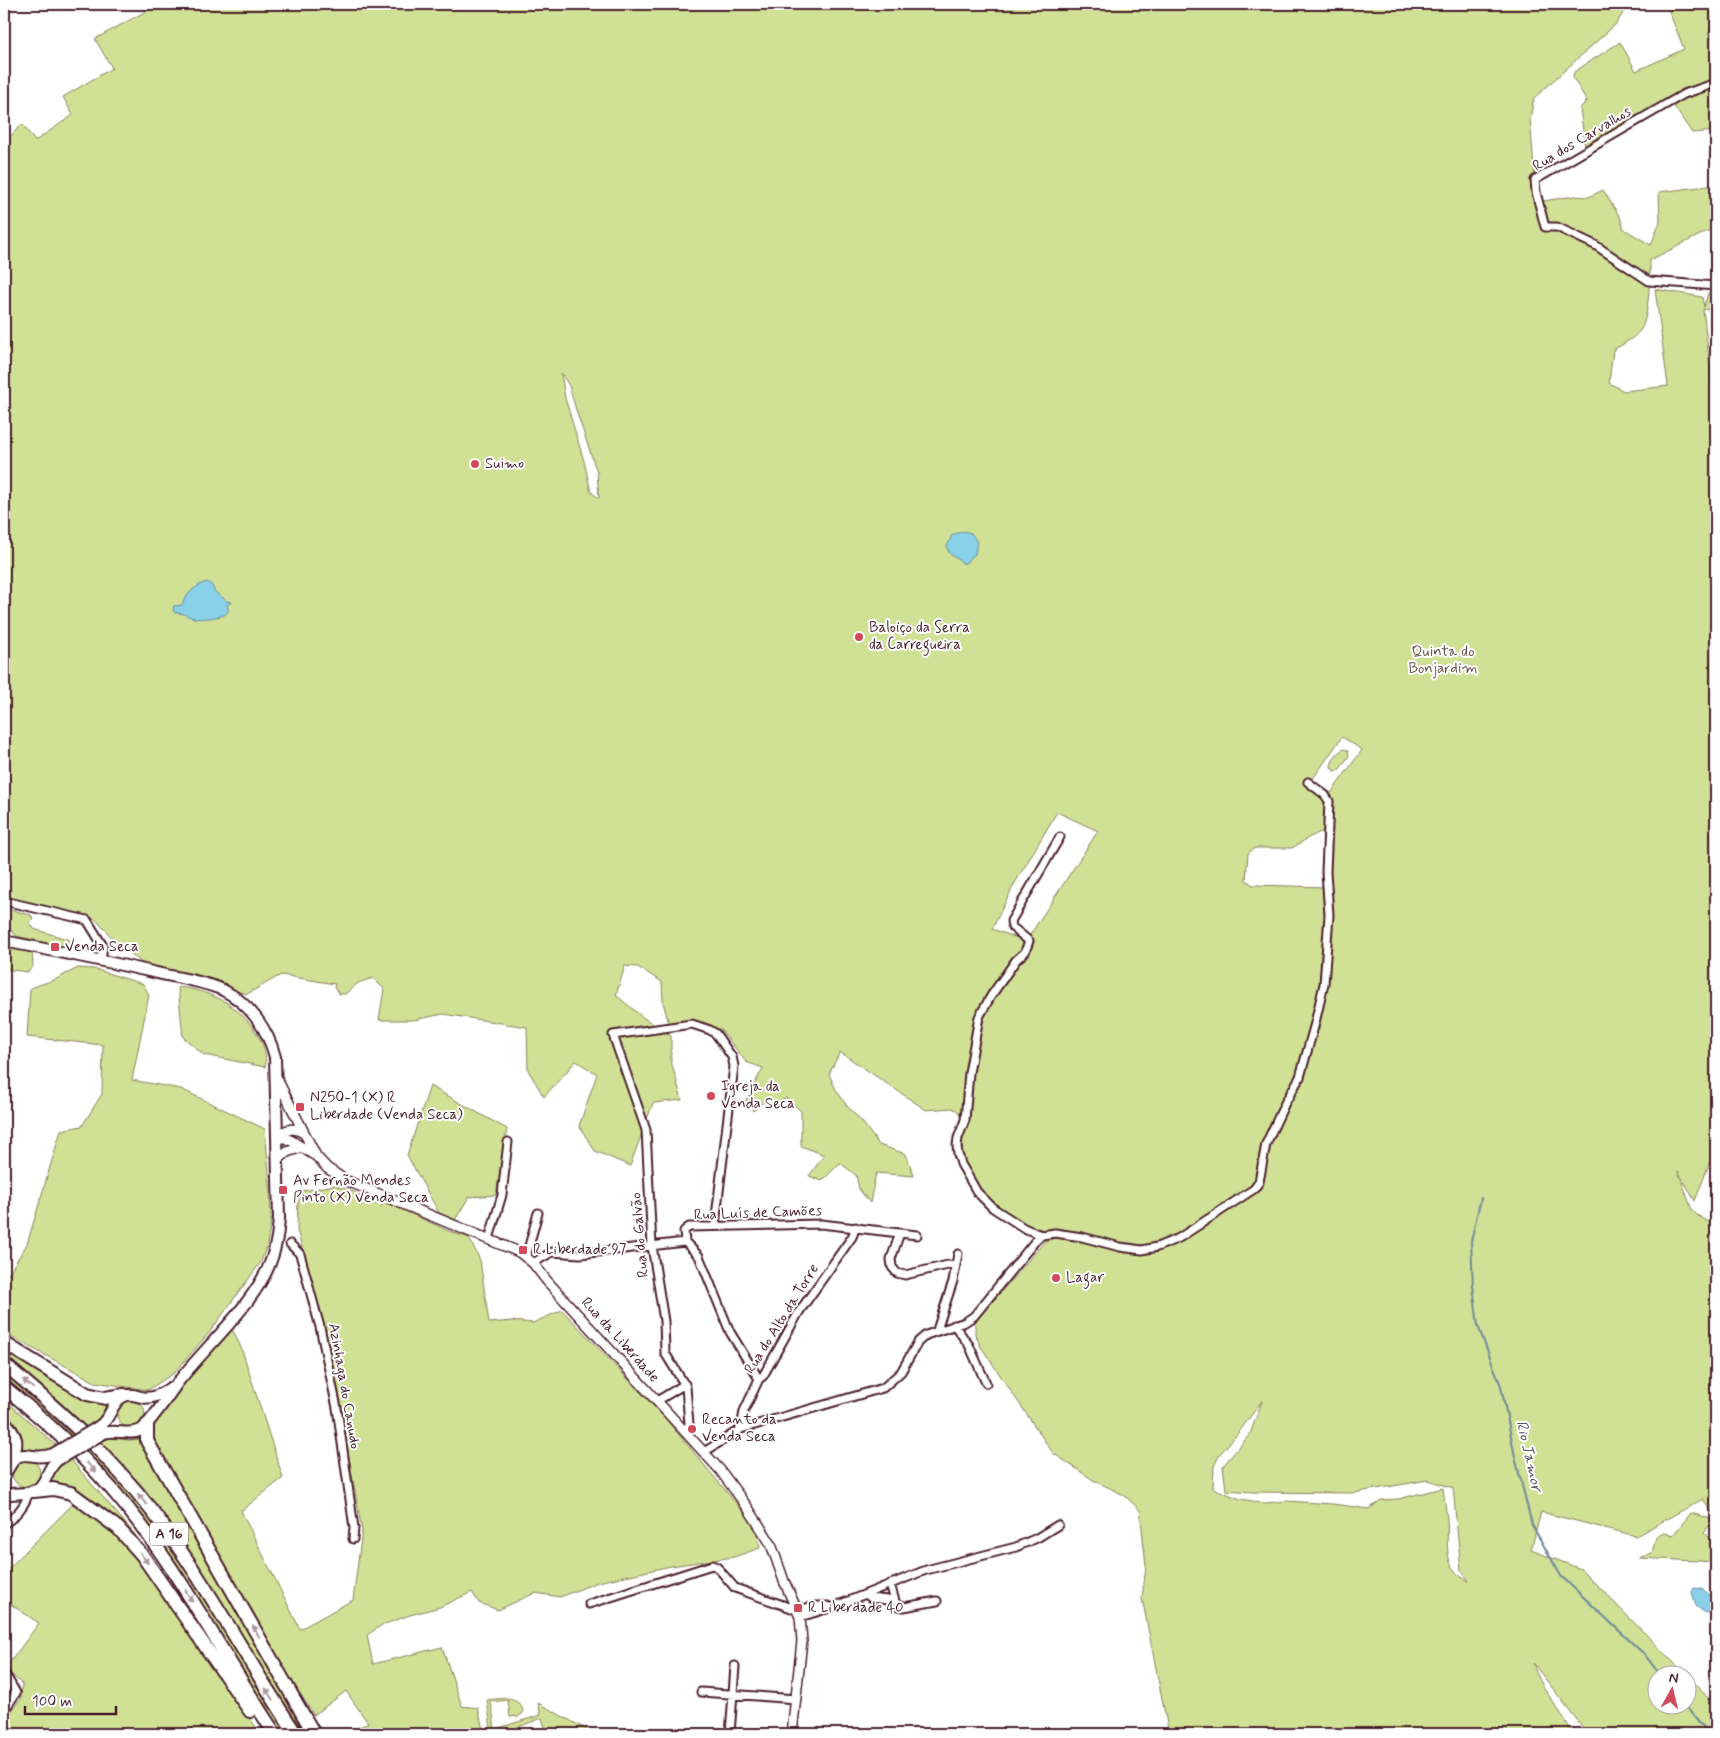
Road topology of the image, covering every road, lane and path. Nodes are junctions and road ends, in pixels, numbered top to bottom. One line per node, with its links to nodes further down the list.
1 (1716, 83): 2 (street, Rua dos Carvalhos)
2 (1716, 286)
3 (1308, 782): 20 (street)
4 (1060, 837): 20 (street)
5 (4, 901): 7 (street)
6 (4, 941): 7 (main road)
7 (101, 960): 8 (main road)
8 (276, 1076): 9 (main road); 10 (street, Rua da Liberdade)
9 (278, 1134): 10 (street); 12 (street); 14 (main road)
10 (305, 1134): 13 (street, Rua da Liberdade)
11 (508, 1142): 21 (street)
12 (302, 1147): 13 (street); 14 (street)
13 (316, 1156): 21 (street, Rua da Liberdade)
14 (278, 1160): 34 (main road)
15 (538, 1213): 26 (street)
16 (715, 1225): 17 (street, Rua Luís de Camões); 22 (street, Rua Luís de Camões); 24 (street, Rua do Galvão)
17 (856, 1227): 18 (street, Rua Luís de Camões); 33 (street, Rua do Alto da Torre)
18 (900, 1233): 19 (street, Rua Luís de Camões); 28 (street)
19 (917, 1235)
20 (1042, 1235): 29 (street)
21 (489, 1239): 26 (street, Rua da Liberdade)
22 (685, 1242): 24 (street, Rua Luís de Camões); 33 (street)
23 (290, 1244): 57 (street, Azinhaga do Canudo)
24 (652, 1246): 27 (street, Rua Luís de Camões); 36 (street, Rua do Galvão)
25 (958, 1254): 28 (street)
26 (526, 1257): 27 (street, Rua da Liberdade)
27 (533, 1263): 40 (street, Rua da Liberdade)
28 (955, 1266): 30 (street)
29 (954, 1325): 30 (street); 35 (street)
30 (937, 1330): 44 (street)
31 (4, 1343): 38 (highway)
32 (4, 1364): 72 (highway, A 16, one-way to 32)
33 (759, 1379): 44 (street, Rua do Alto da Torre)
34 (180, 1380): 39 (main road); 43 (main road)
35 (986, 1383)
36 (685, 1384): 40 (street); 47 (street, Rua do Galvão)
37 (4, 1387): 71 (highway, A 16, one-way to 71)
38 (124, 1395): 39 (main road); 41 (main road)
39 (141, 1397): 43 (main road)
40 (657, 1401): 47 (street, Rua da Liberdade)
41 (112, 1412): 45 (main road); 46 (main road)
42 (4, 1421): 51 (highway)
43 (148, 1423): 46 (main road); 73 (highway, A 16, one-way to 43)
44 (741, 1429): 48 (street)
45 (101, 1430): 46 (main road); 50 (main road, bridge)
46 (124, 1432)
47 (686, 1432): 48 (street, Rua da Liberdade)
48 (704, 1452): 63 (street, Rua da Liberdade)
49 (34, 1455): 50 (main road); 51 (main road); 52 (main road)
50 (56, 1456): 52 (main road)
51 (8, 1468): 53 (main road)
52 (46, 1477): 53 (main road)
53 (28, 1492): 54 (main road); 55 (street); 70 (highway, A 16, one-way to 70)
54 (4, 1495)
55 (4, 1524)
56 (1058, 1524): 58 (street)
57 (354, 1539)
58 (890, 1584): 59 (street); 60 (street)
59 (866, 1594): 60 (street); 63 (street)
60 (895, 1601): 61 (street)
61 (937, 1601)
62 (589, 1604): 63 (street)
63 (798, 1613): 68 (street, Rua da Liberdade)
64 (735, 1666): 67 (street)
65 (4, 1672): 69 (street)
66 (701, 1692): 67 (street)
67 (733, 1694): 68 (street); 74 (street)
68 (796, 1699): 75 (street, Rua da Liberdade)
69 (4, 1711)
70 (266, 1734)
71 (275, 1734)
72 (296, 1734)
73 (314, 1734)
74 (730, 1734)
75 (793, 1734)

